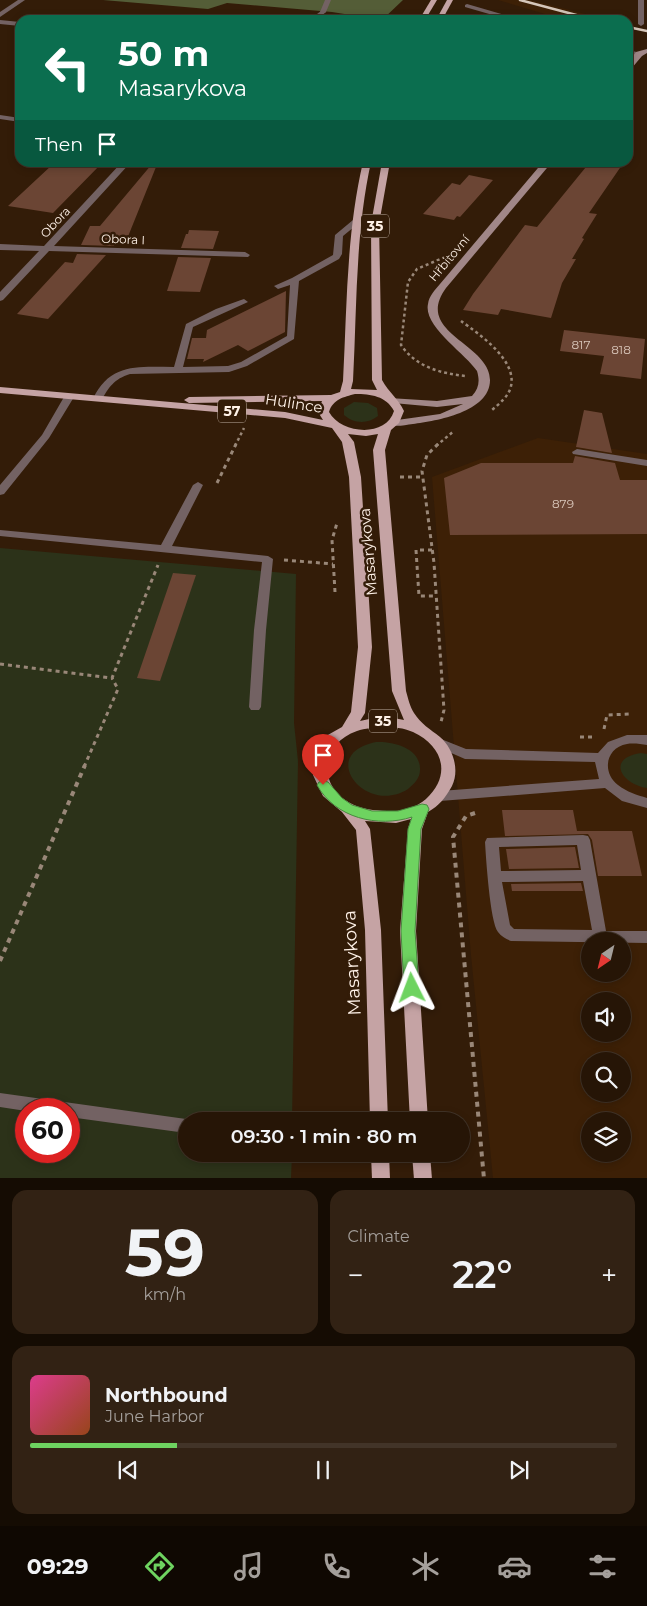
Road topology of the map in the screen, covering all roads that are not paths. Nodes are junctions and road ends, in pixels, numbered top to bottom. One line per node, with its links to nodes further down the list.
1 (22, 0): 12 (street)
2 (328, 0): 7 (lane)
3 (434, 0): 9 (main road)
4 (450, 0): 10 (main road)
5 (640, 0): 13 (street)
6 (467, 6): 11 (lane)
7 (323, 12): 8 (street)
8 (319, 15)
9 (425, 15)
10 (442, 15)
11 (499, 15)
12 (0, 16)
13 (643, 20)
14 (0, 22): 15 (street)
15 (15, 24)
16 (647, 51): 18 (street)
17 (633, 53): 18 (lane)
18 (639, 54): 19 (street)
19 (633, 61)
20 (0, 117): 21 (street)
21 (15, 119)
22 (122, 167): 28 (street, Obora)
23 (366, 167): 26 (main road, 35)
24 (385, 167): 41 (main road, 35)
25 (544, 167): 43 (street, Hřbitovní)
26 (356, 222): 30 (lane); 38 (main road, 35)
27 (0, 247): 28 (street, Obora I)
28 (47, 249): 29 (street, Obora I); 32 (street, Obora)
29 (245, 255)
30 (295, 280): 31 (lane); 35 (lane)
31 (278, 286)
32 (0, 298)
33 (244, 302): 36 (lane)
34 (257, 346): 35 (lane)
35 (259, 356): 36 (lane)
36 (178, 370): 42 (lane)
37 (0, 390): 39 (main road, Hulince / 57)
38 (345, 392): 40 (main road); 41 (main road)
39 (69, 397): 42 (main road, Hulince / 57); 50 (lane)
40 (331, 398): 44 (main road, Hulince / 57); 46 (main road, 35)
41 (389, 398): 43 (street); 45 (main road, 35)
42 (98, 399): 44 (main road, Hulince / 57)
43 (474, 399): 45 (street, Hřbitovní)
44 (132, 401): 46 (main road, Hulince / 57)
45 (391, 425): 46 (main road, Hulince); 55 (main road, Masarykova / 35)
46 (335, 427): 54 (main road, Masarykova / 35)
47 (577, 452): 48 (lane)
48 (647, 463)
49 (198, 485): 52 (lane)
50 (0, 492)
51 (0, 533): 52 (lane)
52 (165, 549): 53 (lane)
53 (255, 707)
54 (348, 728): 55 (main road, Masarykova / 35); 62 (main road, Masarykova / 35)
55 (418, 729): 57 (main road, Masarykova / 35)
56 (647, 740): 58 (lane)
57 (437, 742): 58 (lane); 60 (main road, Masarykova / 35)
58 (601, 758): 59 (lane)
59 (606, 783): 60 (lane); 61 (lane)
60 (440, 796): 63 (main road, Masarykova / 35)
61 (647, 803)
62 (347, 808): 63 (main road, Masarykova / 35); 73 (main road, Masarykova / 35)
63 (422, 809): 74 (main road)
64 (590, 875): 65 (lane); 65 (lane); 66 (lane)
65 (494, 877): 67 (lane)
66 (599, 932)
67 (581, 936)
68 (631, 937): 69 (lane)
69 (647, 937)
70 (0, 1100): 71 (lane)
71 (15, 1102)
72 (80, 1112): 75 (lane)
73 (379, 1112)
74 (419, 1112)
75 (178, 1125)
76 (380, 1162): 78 (main road)
77 (422, 1162): 79 (main road)
78 (381, 1178)
79 (423, 1178)

